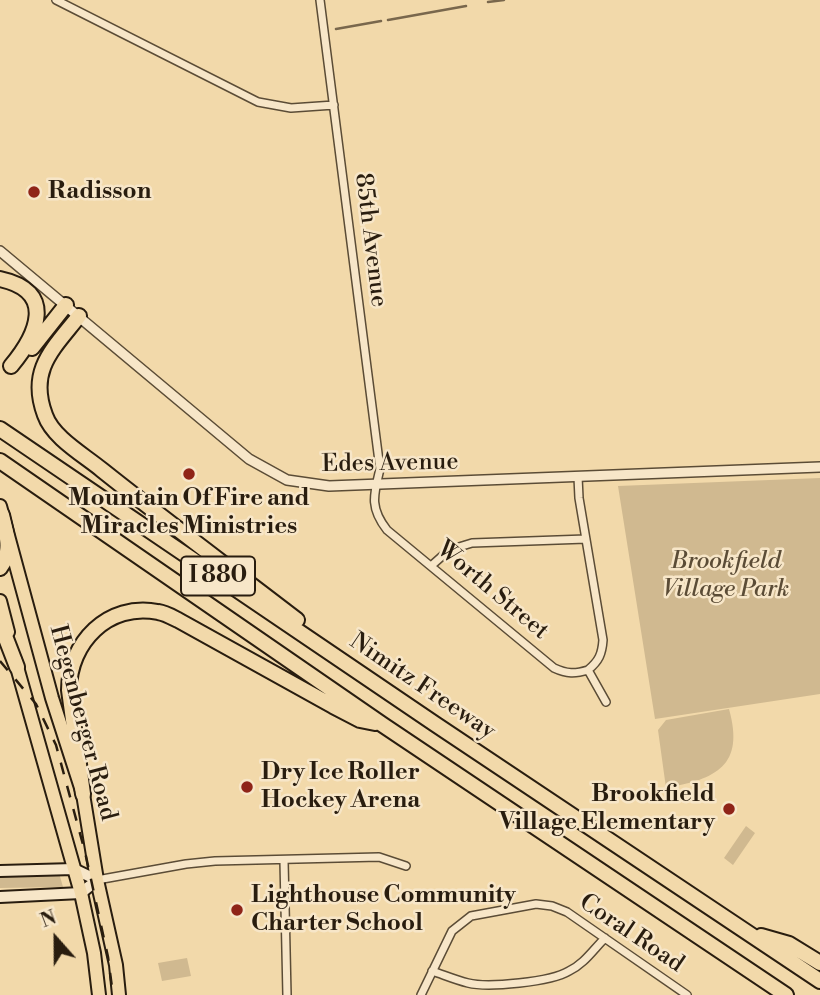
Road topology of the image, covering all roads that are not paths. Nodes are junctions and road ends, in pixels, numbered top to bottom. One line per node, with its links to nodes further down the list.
1 (56, 0): 3 (street)
2 (320, 0): 3 (street, 85th Avenue)
3 (334, 105): 14 (street, 85th Avenue)
4 (0, 251): 6 (street, Edes Avenue)
5 (0, 279): 8 (highway)
6 (66, 305): 7 (street, Edes Avenue); 8 (highway)
7 (79, 316): 14 (street, Edes Avenue); 25 (highway)
8 (5, 369)
9 (0, 429): 25 (highway, Nimitz Freeway / I 880)
10 (0, 461): 15 (highway, I 880)
11 (820, 467): 13 (street, Edes Avenue)
12 (0, 473): 15 (highway)
13 (578, 477): 14 (street, Edes Avenue); 17 (street)
14 (376, 484): 18 (street, Worth Street)
15 (51, 496): 26 (highway, I 880)
16 (1, 511): 19 (highway); 27 (main road, Hegenberger Road)
17 (586, 539): 18 (street); 23 (street)
18 (431, 566): 23 (street, Worth Street)
19 (0, 568)
20 (0, 601): 22 (main road, Hegenberger Road)
21 (0, 623): 22 (highway)
22 (17, 667): 30 (main road, Hegenberger Road)
23 (588, 670): 24 (street)
24 (606, 702)
25 (435, 724): 35 (highway, Nimitz Freeway / I 880)
26 (383, 725): 27 (highway); 40 (highway, I 880)
27 (83, 794): 32 (main road, Hegenberger Road)
28 (284, 861): 29 (street); 32 (street); 43 (street)
29 (406, 866)
30 (74, 869): 31 (main road); 32 (main road); 33 (main road, Hegenberger Road)
31 (0, 871)
32 (97, 880): 33 (main road); 42 (main road, Hegenberger Road)
33 (81, 893): 34 (main road); 41 (main road, Hegenberger Road)
34 (0, 897)
35 (750, 933): 37 (highway); 39 (highway, Nimitz Freeway / I 880)
36 (605, 938): 38 (street); 38 (street, Coral Road); 45 (street, Coral Road)
37 (820, 963)
38 (432, 971): 44 (street)
39 (820, 981)
40 (767, 983): 46 (highway); 47 (highway, I 880)
41 (99, 995)
42 (119, 995)
43 (287, 995)
44 (421, 995)
45 (687, 995)
46 (776, 995)
47 (786, 995)

